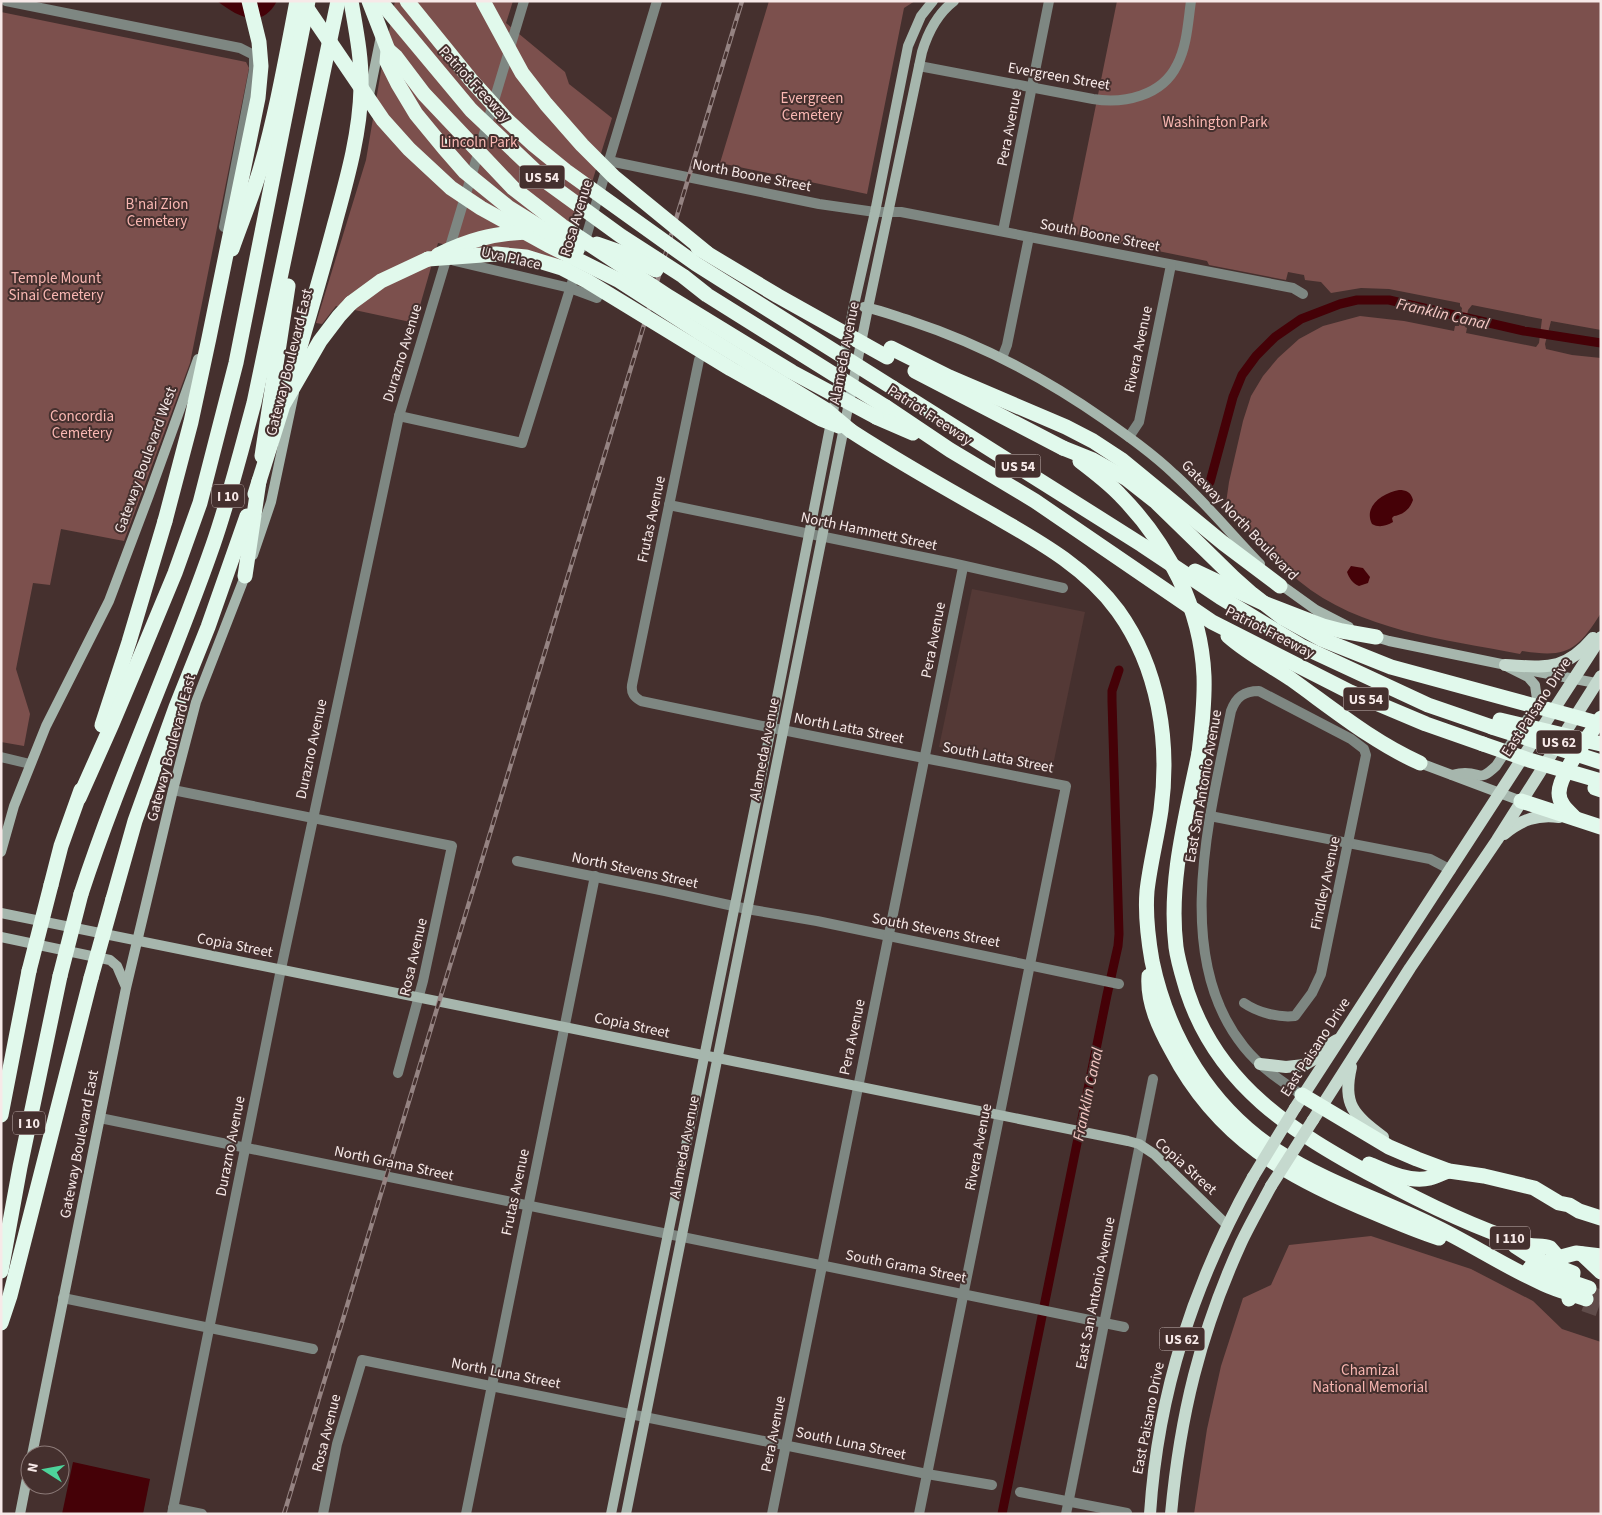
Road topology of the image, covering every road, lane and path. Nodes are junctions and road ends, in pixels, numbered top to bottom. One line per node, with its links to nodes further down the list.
1 (6, 1): 47 (street, Gateway Boulevard West)
2 (249, 1): 90 (highway, bridge)
3 (296, 1): 23 (highway)
4 (302, 1): 40 (highway, bridge)
5 (308, 1): 23 (highway)
6 (338, 1): 24 (highway, I 10)
7 (346, 1): 24 (highway)
8 (351, 1): 51 (highway, bridge)
9 (369, 1): 22 (highway, bridge)
10 (374, 1): 21 (highway, bridge)
11 (380, 1): 21 (highway, Patriot Freeway / US 54, bridge)
12 (388, 1): 62 (main road, Gateway Boulevard East)
13 (407, 1): 31 (highway, Patriot Freeway / US 54, bridge)
14 (483, 1): 30 (highway, bridge)
15 (524, 1): 38 (street, Durazno Avenue)
16 (658, 1): 29 (street, Rosa Avenue)
17 (933, 1): 33 (main road, Alameda Avenue)
18 (954, 1): 25 (main road, Alameda Avenue)
19 (1049, 1): 27 (street, Pera Avenue)
20 (1191, 1): 27 (street, Evergreen Street)
21 (404, 30): 43 (highway, Patriot Freeway / US 54, bridge)
22 (388, 50): 40 (highway, bridge); 52 (highway, bridge)
23 (292, 52): 26 (highway)
24 (328, 53): 28 (highway, I 10)
25 (919, 66): 27 (street, Evergreen Street); 32 (main road, Alameda Avenue)
26 (288, 77): 47 (highway); 90 (highway, I 10)
27 (1032, 88): 34 (street, Pera Avenue)
28 (311, 133): 62 (highway); 144 (highway, I 10, bridge)
29 (609, 161): 33 (street, North Boone Street); 41 (street, Rosa Avenue)
30 (638, 197): 36 (highway, bridge); 48 (highway, bridge)
31 (604, 198): 36 (highway, bridge); 60 (highway, Patriot Freeway / US 54, bridge)
32 (889, 211): 33 (street, North Boone Street); 34 (street, South Boone Street); 46 (main road, Alameda Avenue)
33 (875, 212): 45 (main road, Alameda Avenue)
34 (1003, 231): 35 (street, South Boone Street)
35 (1029, 237): 39 (street, South Boone Street); 49 (street)
36 (707, 253): 48 (highway, bridge)
37 (428, 259): 43 (highway, bridge); 51 (highway, bridge); 54 (highway, bridge)
38 (446, 259): 41 (street, Uva Place); 53 (street, Durazno Avenue)
39 (1171, 265): 42 (street, South Boone Street); 55 (street, Rivera Avenue)
40 (618, 280): 54 (highway, bridge)
41 (570, 288): 44 (street, Uva Place); 53 (street, Rosa Avenue)
42 (1303, 294)
43 (707, 295): 52 (highway, Patriot Freeway / US 54, bridge)
44 (597, 298)
45 (854, 305): 46 (main road, Gateway North Boulevard); 58 (main road, Alameda Avenue)
46 (868, 308): 49 (main road, Gateway North Boulevard); 59 (main road, Alameda Avenue)
47 (206, 324): 84 (main road, Gateway Boulevard West)
48 (890, 352): 56 (highway); 63 (highway)
49 (1002, 358): 55 (main road, Gateway North Boulevard)
50 (699, 360): 57 (street, Frutas Avenue)
51 (283, 405): 151 (highway, bridge)
52 (881, 412): 65 (highway, Patriot Freeway / US 54)
53 (398, 416): 93 (street, Durazno Avenue)
54 (851, 431): 147 (highway, I 110)
55 (1129, 437): 63 (main road, Gateway North Boulevard)
56 (1063, 448): 75 (highway, bridge); 134 (highway, bridge)
57 (669, 505): 58 (street, North Hammett Street); 72 (street, Frutas Avenue)
58 (810, 534): 59 (street, North Hammett Street); 76 (main road, Alameda Avenue)
59 (822, 536): 61 (street, North Hammett Street); 77 (main road, Alameda Avenue)
60 (1142, 545): 67 (highway); 74 (highway, Patriot Freeway / US 54)
61 (963, 567): 64 (street, North Hammett Street); 81 (street, Pera Avenue)
62 (244, 576): 88 (main road, Gateway Boulevard East)
63 (1280, 586): 67 (main road, Gateway North Boulevard)
64 (1063, 588)
65 (1212, 622): 83 (highway); 87 (highway, Patriot Freeway / US 54, bridge)
66 (1601, 629): 69 (main road)
67 (1376, 637): 69 (main road, Gateway North Boulevard)
68 (1601, 638): 70 (main road, East Paisano Drive / US 62)
69 (1505, 665): 70 (main road, Gateway North Boulevard); 85 (main road)
70 (1574, 680): 71 (main road, Gateway North Boulevard); 89 (main road, East Paisano Drive / US 62)
71 (1599, 681): 91 (main road, US 62)
72 (632, 685): 76 (street, North Latta Street)
73 (1601, 718): 94 (highway)
74 (1496, 724): 78 (highway, bridge); 82 (highway, bridge)
75 (1601, 724)
76 (770, 728): 77 (street, North Latta Street); 102 (main road, Alameda Avenue)
77 (783, 731): 81 (street, North Latta Street); 103 (main road, Alameda Avenue)
78 (1601, 744)
79 (1364, 749): 92 (street, East San Antonio Avenue); 97 (street, Findley Avenue)
80 (1, 757): 84 (street)
81 (924, 758): 86 (street, South Latta Street); 106 (street, Pera Avenue)
82 (1601, 762)
83 (1420, 763): 85 (main road)
84 (30, 764): 98 (main road, Gateway Boulevard West)
85 (1452, 775): 89 (main road)
86 (1066, 786): 109 (street, Rivera Avenue)
87 (1599, 786)
88 (173, 790): 93 (street); 108 (main road, Gateway Boulevard East)
89 (1500, 793): 91 (main road); 100 (main road, East Paisano Drive / US 62)
90 (79, 798): 124 (highway, I 10, bridge)
91 (1521, 801): 94 (highway); 96 (main road, US 62)
92 (1210, 816): 97 (street); 121 (street, East San Antonio Avenue)
93 (312, 818): 111 (street, Durazno Avenue); 114 (street, Rosa Avenue)
94 (1575, 818): 95 (highway); 96 (main road)
95 (1601, 827)
96 (1497, 840): 110 (main road, US 62)
97 (1348, 844): 100 (street); 115 (street, Findley Avenue)
98 (1, 852)
99 (517, 860): 101 (street, North Stevens Street)
100 (1451, 870): 105 (main road, East Paisano Drive / US 62)
101 (595, 876): 102 (street, North Stevens Street); 116 (street, Frutas Avenue)
102 (734, 907): 103 (street, North Stevens Street); 118 (main road, Alameda Avenue)
103 (747, 909): 106 (street, South Stevens Street); 119 (main road, Alameda Avenue)
104 (1, 913): 108 (main road, Copia Street)
105 (1416, 921): 110 (main road); 117 (main road, East Paisano Drive / US 62)
106 (888, 936): 109 (street, South Stevens Street); 125 (street, Pera Avenue)
107 (1, 937): 113 (main road)
108 (137, 940): 111 (main road, Copia Street); 113 (main road, Gateway Boulevard East)
109 (1031, 964): 112 (street, South Stevens Street); 129 (street, Rivera Avenue)
110 (1410, 968): 120 (main road, US 62)
111 (281, 969): 114 (main road, Copia Street); 133 (street, Durazno Avenue)
112 (1119, 984)
113 (126, 988): 131 (main road, Gateway Boulevard East)
114 (419, 997): 116 (main road, Copia Street); 122 (street, Rosa Avenue)
115 (1244, 1003)
116 (564, 1026): 118 (main road, Copia Street); 137 (street, Frutas Avenue)
117 (1340, 1038): 121 (main road); 126 (main road, East Paisano Drive / US 62)
118 (704, 1055): 119 (main road, Copia Street); 140 (main road, Alameda Avenue)
119 (717, 1058): 125 (main road, Copia Street); 142 (main road, Alameda Avenue)
120 (1353, 1059): 128 (main road, US 62); 135 (main road)
121 (1260, 1064): 126 (street, East San Antonio Avenue)
122 (398, 1073)
123 (1153, 1079): 132 (street, East San Antonio Avenue)
124 (7, 1084): 127 (highway); 130 (highway, I 10)
125 (858, 1086): 129 (main road, Copia Street); 143 (street, Pera Avenue)
126 (1302, 1095): 128 (highway); 139 (main road, East Paisano Drive / US 62, bridge)
127 (1, 1104)
128 (1322, 1106): 135 (highway); 146 (main road, US 62, bridge)
129 (999, 1114): 132 (main road, Copia Street); 148 (street, Rivera Avenue)
130 (1, 1115)
131 (100, 1118): 133 (street, North Grama Street); 149 (main road, Gateway Boulevard East)
132 (1139, 1144): 139 (main road, Copia Street); 150 (street, East San Antonio Avenue)
133 (245, 1148): 137 (street, North Grama Street); 153 (street, Durazno Avenue)
134 (1327, 1149): 136 (highway); 141 (highway, I 110)
135 (1403, 1152): 136 (highway)
136 (1449, 1171): 138 (highway)
137 (528, 1206): 140 (street, North Grama Street); 156 (street, Frutas Avenue)
138 (1601, 1218)
139 (1227, 1225): 146 (main road); 177 (main road, East Paisano Drive / US 62)
140 (668, 1234): 142 (street, North Grama Street); 157 (main road, Alameda Avenue)
141 (1501, 1235): 145 (highway, I 110); 147 (highway)
142 (682, 1236): 143 (street, South Grama Street); 158 (main road, Alameda Avenue)
143 (822, 1265): 148 (street, South Grama Street); 160 (street, Pera Avenue)
144 (1, 1271)
145 (1594, 1274): 147 (highway, I 110)
146 (1226, 1276): 178 (main road, US 62)
147 (1571, 1290)
148 (963, 1294): 150 (street, South Grama Street); 161 (street, Rivera Avenue)
149 (63, 1298): 153 (street); 159 (main road, Gateway Boulevard East)
150 (1104, 1322): 152 (street, South Grama Street); 165 (street, East San Antonio Avenue)
151 (1, 1323)
152 (1124, 1327)
153 (209, 1328): 154 (street); 166 (street, Durazno Avenue)
154 (313, 1349)
155 (362, 1360): 156 (street, North Luna Street); 170 (street, Rosa Avenue)
156 (491, 1385): 157 (street, North Luna Street); 171 (street, Frutas Avenue)
157 (631, 1413): 158 (street, North Luna Street); 172 (main road, Alameda Avenue)
158 (645, 1416): 160 (street, South Luna Street); 173 (main road, Alameda Avenue)
159 (34, 1445)
160 (786, 1445): 161 (street, South Luna Street); 174 (street, Pera Avenue)
161 (927, 1474): 162 (street, South Luna Street); 175 (street, Rivera Avenue)
162 (992, 1486)
163 (1020, 1492): 165 (street)
164 (24, 1495): 168 (main road)
165 (1068, 1501): 167 (street); 176 (street, East San Antonio Avenue)
166 (172, 1511): 169 (street)
167 (1127, 1513)
168 (20, 1514)
169 (202, 1514)
170 (323, 1514)
171 (466, 1514)
172 (611, 1514)
173 (626, 1514)
174 (772, 1514)
175 (919, 1514)
176 (1066, 1514)
177 (1150, 1514)
178 (1171, 1514)

